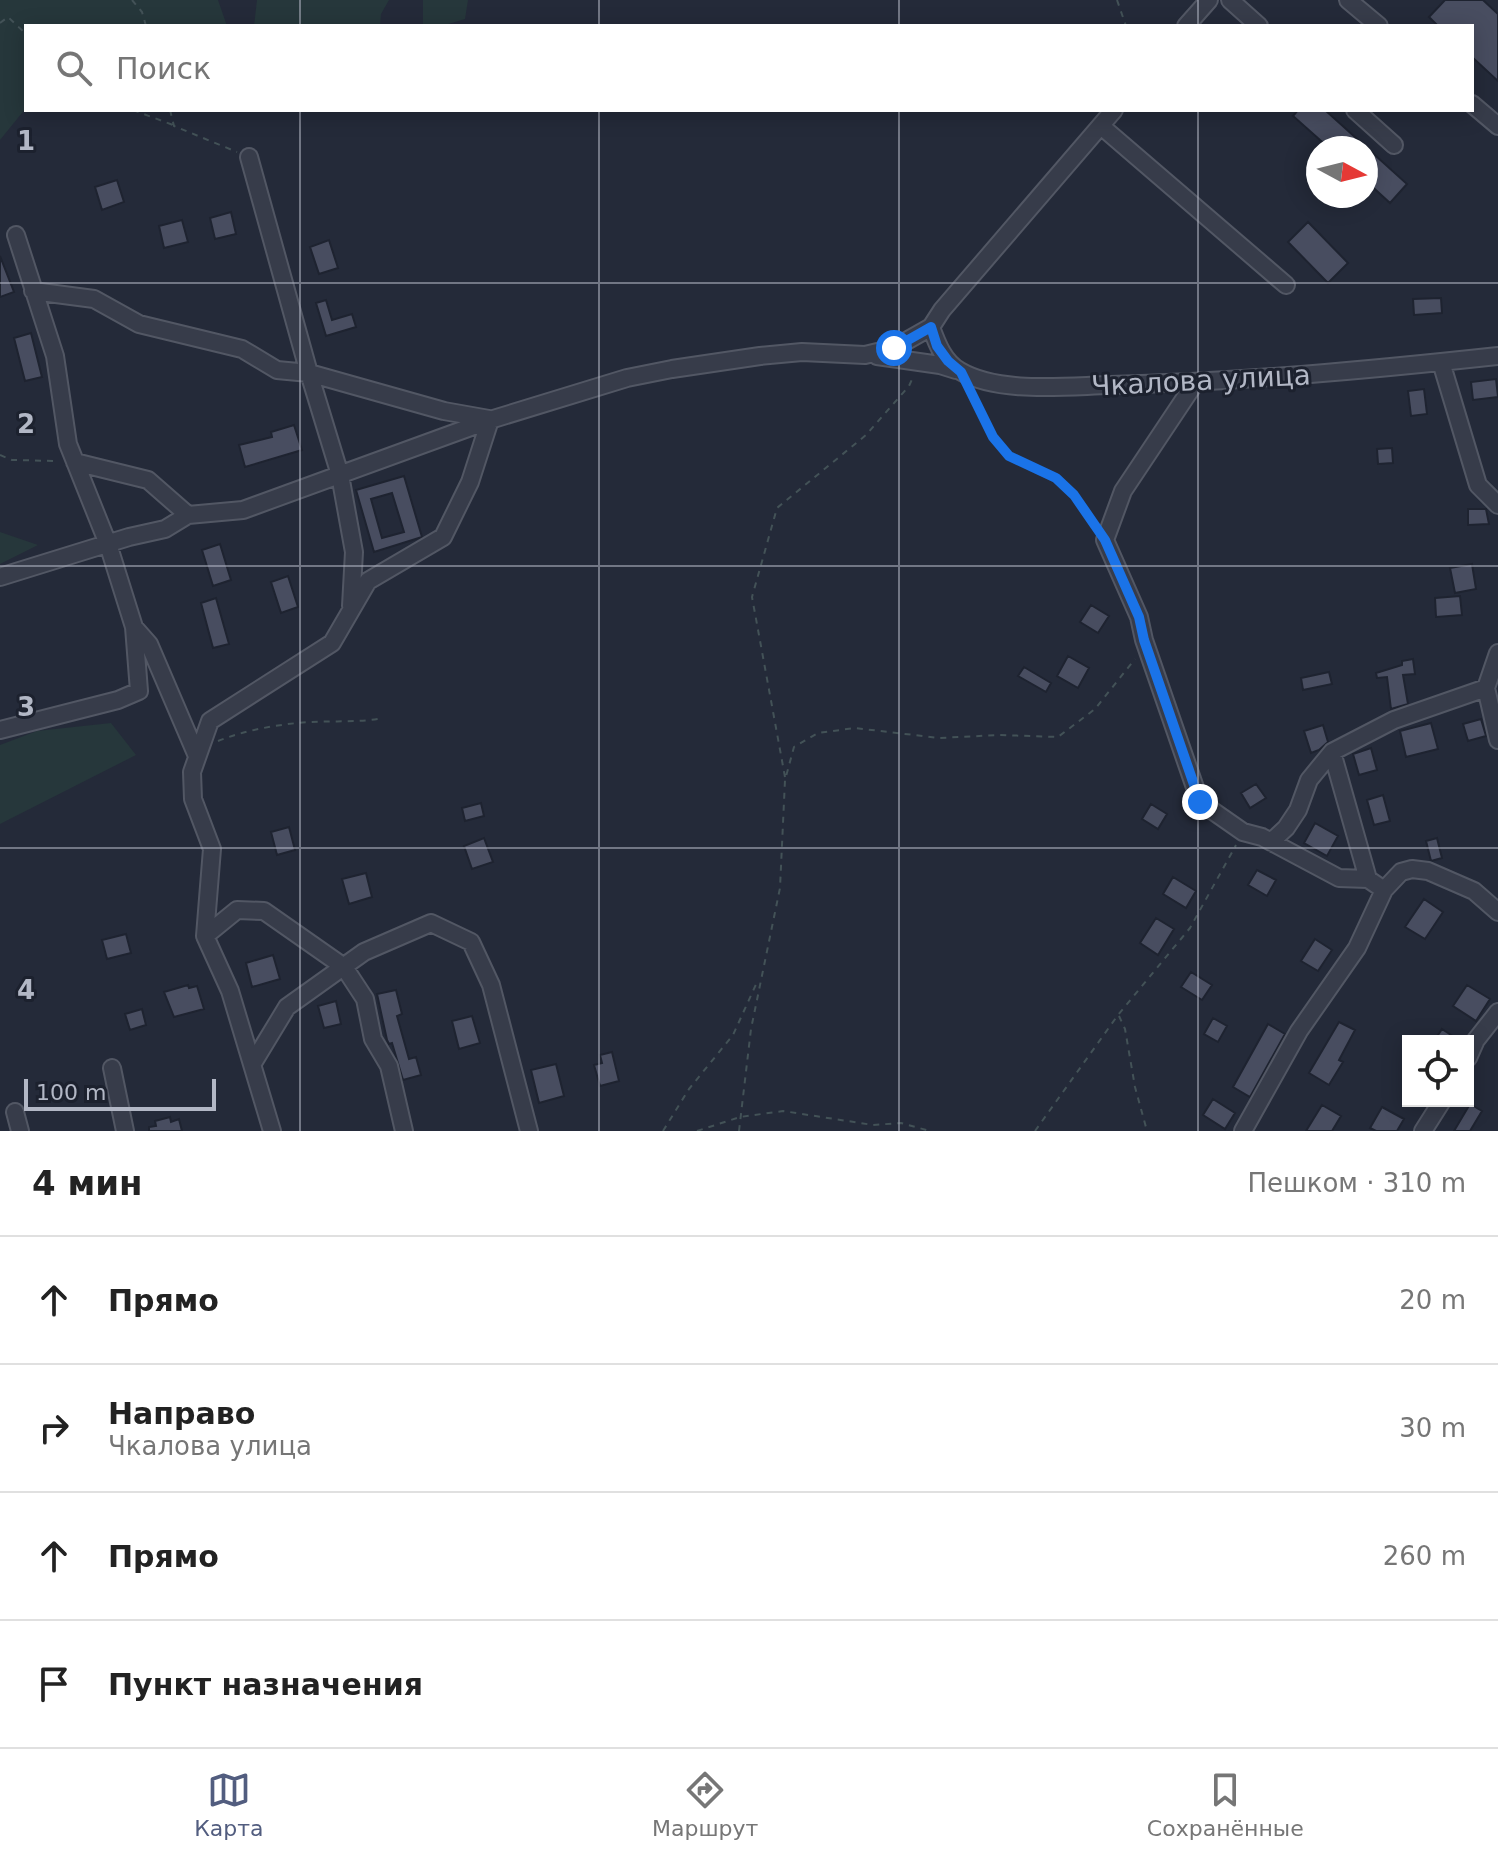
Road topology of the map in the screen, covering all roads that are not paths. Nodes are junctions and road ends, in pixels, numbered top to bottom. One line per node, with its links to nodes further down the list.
1 (1209, 0): 4 (street)
2 (1230, 0): 5 (street)
3 (1348, 0): 6 (street)
4 (1188, 24)
5 (1257, 24)
6 (1377, 24)
7 (1474, 106): 11 (street)
8 (1112, 112): 10 (street)
9 (1357, 112): 12 (street)
10 (1101, 126): 15 (street); 17 (street)
11 (1498, 126)
12 (1394, 145)
13 (249, 157): 22 (street)
14 (16, 235): 16 (street)
15 (1286, 285)
16 (33, 291): 22 (street); 25 (street)
17 (931, 327): 18 (street); 21 (street)
18 (865, 355): 21 (street, Чкалова улица); 24 (street, Чкалова улица)
19 (1498, 356): 20 (street, Чкалова улица)
20 (1441, 362): 23 (street, Чкалова улица); 27 (street)
21 (961, 372): 23 (street, Чкалова улица)
22 (309, 373): 24 (street); 26 (street)
23 (1195, 383): 39 (street)
24 (490, 420): 26 (street, Чкалова улица); 31 (street)
25 (75, 462): 28 (street); 29 (street)
26 (340, 475): 28 (street, Чкалова улица); 31 (street)
27 (1498, 505)
28 (188, 515): 29 (street)
29 (108, 544): 30 (street); 32 (street)
30 (0, 577)
31 (351, 611): 38 (street)
32 (134, 627): 35 (street); 38 (street)
33 (1498, 653): 34 (street)
34 (1486, 688): 36 (street); 37 (street)
35 (0, 730)
36 (1498, 740)
37 (1332, 752): 39 (street); 40 (street)
38 (197, 756): 43 (street)
39 (1271, 842): 40 (street)
40 (1368, 879): 41 (street)
41 (1384, 890): 42 (street); 56 (street)
42 (1498, 912)
43 (205, 936): 44 (street); 47 (street)
44 (344, 967): 47 (street); 54 (street); 55 (street)
45 (1498, 1012): 46 (street)
46 (1474, 1044)
47 (253, 1063): 53 (street)
48 (112, 1068): 52 (street)
49 (1438, 1107): 57 (street)
50 (15, 1112): 51 (street)
51 (20, 1131)
52 (125, 1131)
53 (272, 1131)
54 (404, 1131)
55 (529, 1131)
56 (1243, 1131)
57 (1423, 1131)

